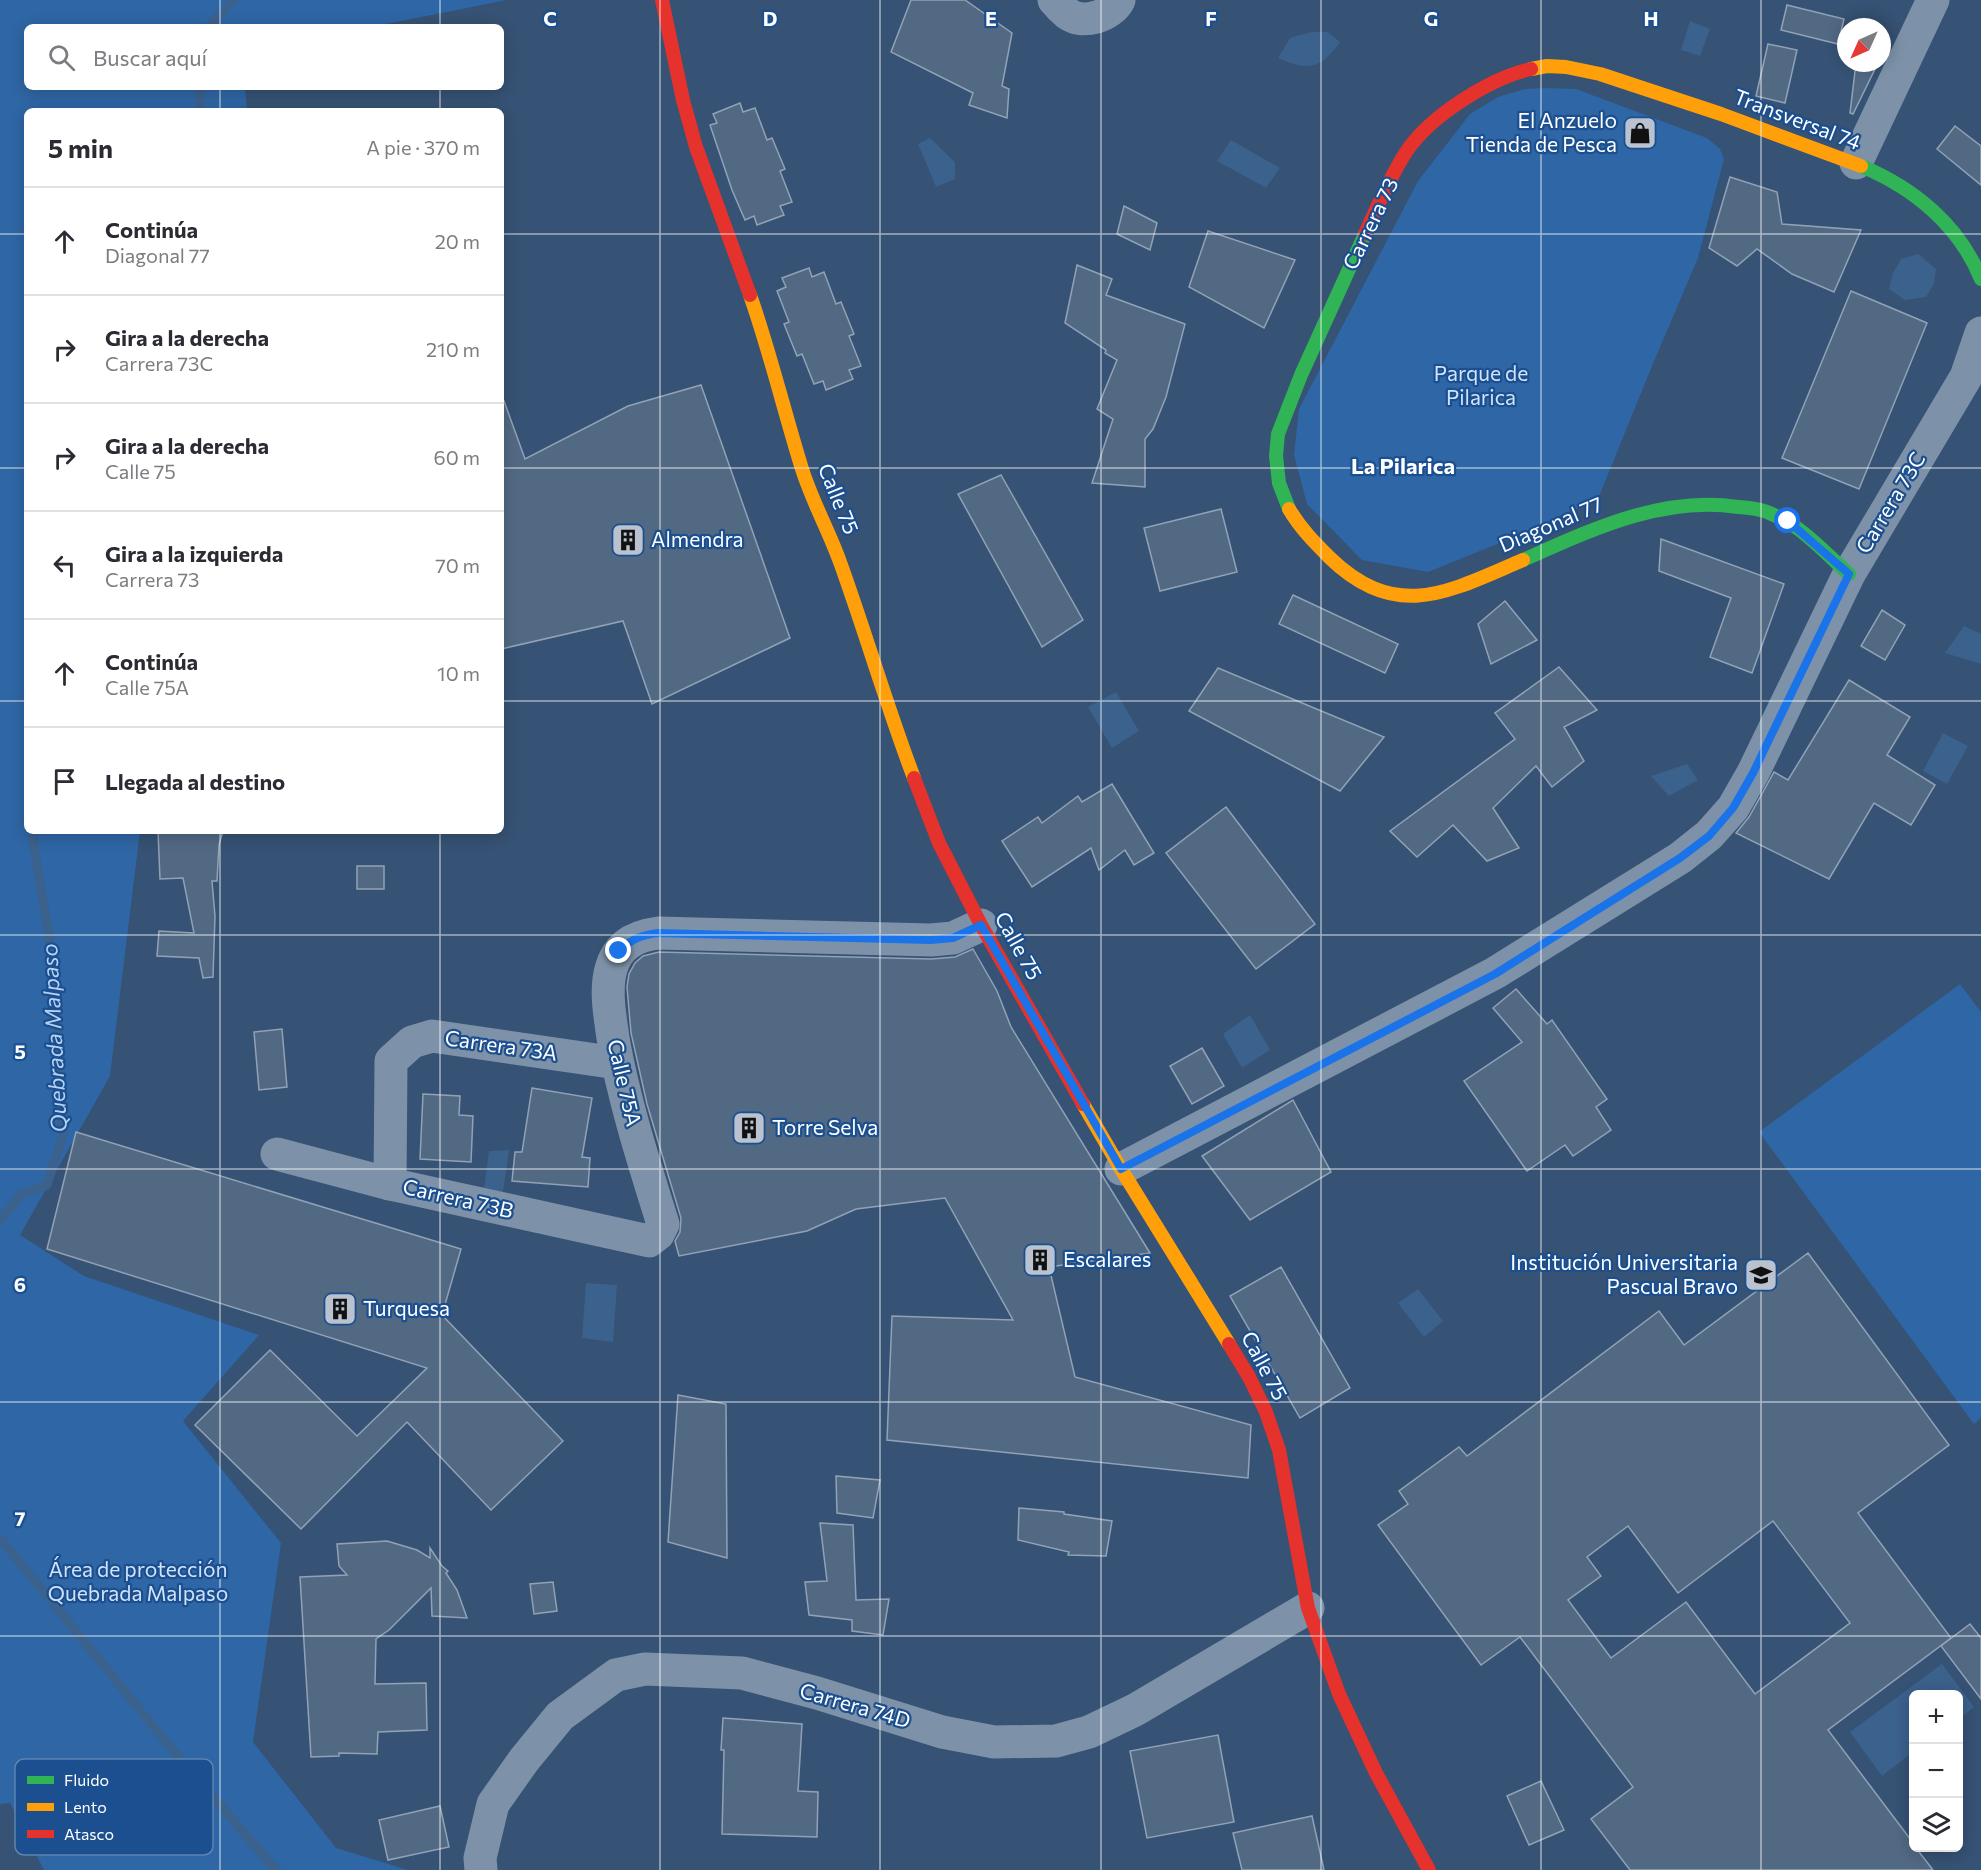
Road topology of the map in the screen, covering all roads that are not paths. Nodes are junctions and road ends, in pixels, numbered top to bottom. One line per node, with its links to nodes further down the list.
1 (662, 0): 11 (street, Calle 75)
2 (1054, 0): 3 (street)
3 (1119, 0)
4 (1933, 0): 6 (street)
5 (1599, 75): 6 (street, Transversal 74); 9 (street, Carrera 73)
6 (1856, 163): 7 (street, Transversal 74)
7 (1981, 279)
8 (1981, 333): 10 (street, Carrera 73C)
9 (1286, 506): 10 (street, Diagonal 77)
10 (1849, 574): 14 (street, Carrera 73C)
11 (981, 925): 12 (street, Calle 75A); 14 (street, Calle 75)
12 (617, 1063): 15 (street, Carrera 73A); 16 (street, Calle 75A)
13 (277, 1155): 15 (street, Carrera 73B)
14 (1121, 1169): 17 (street, Calle 75)
15 (390, 1184): 16 (street, Carrera 73B)
16 (639, 1240)
17 (1308, 1608): 18 (street, Carrera 74D); 19 (street, Calle 75)
18 (481, 1870)
19 (1429, 1870)

